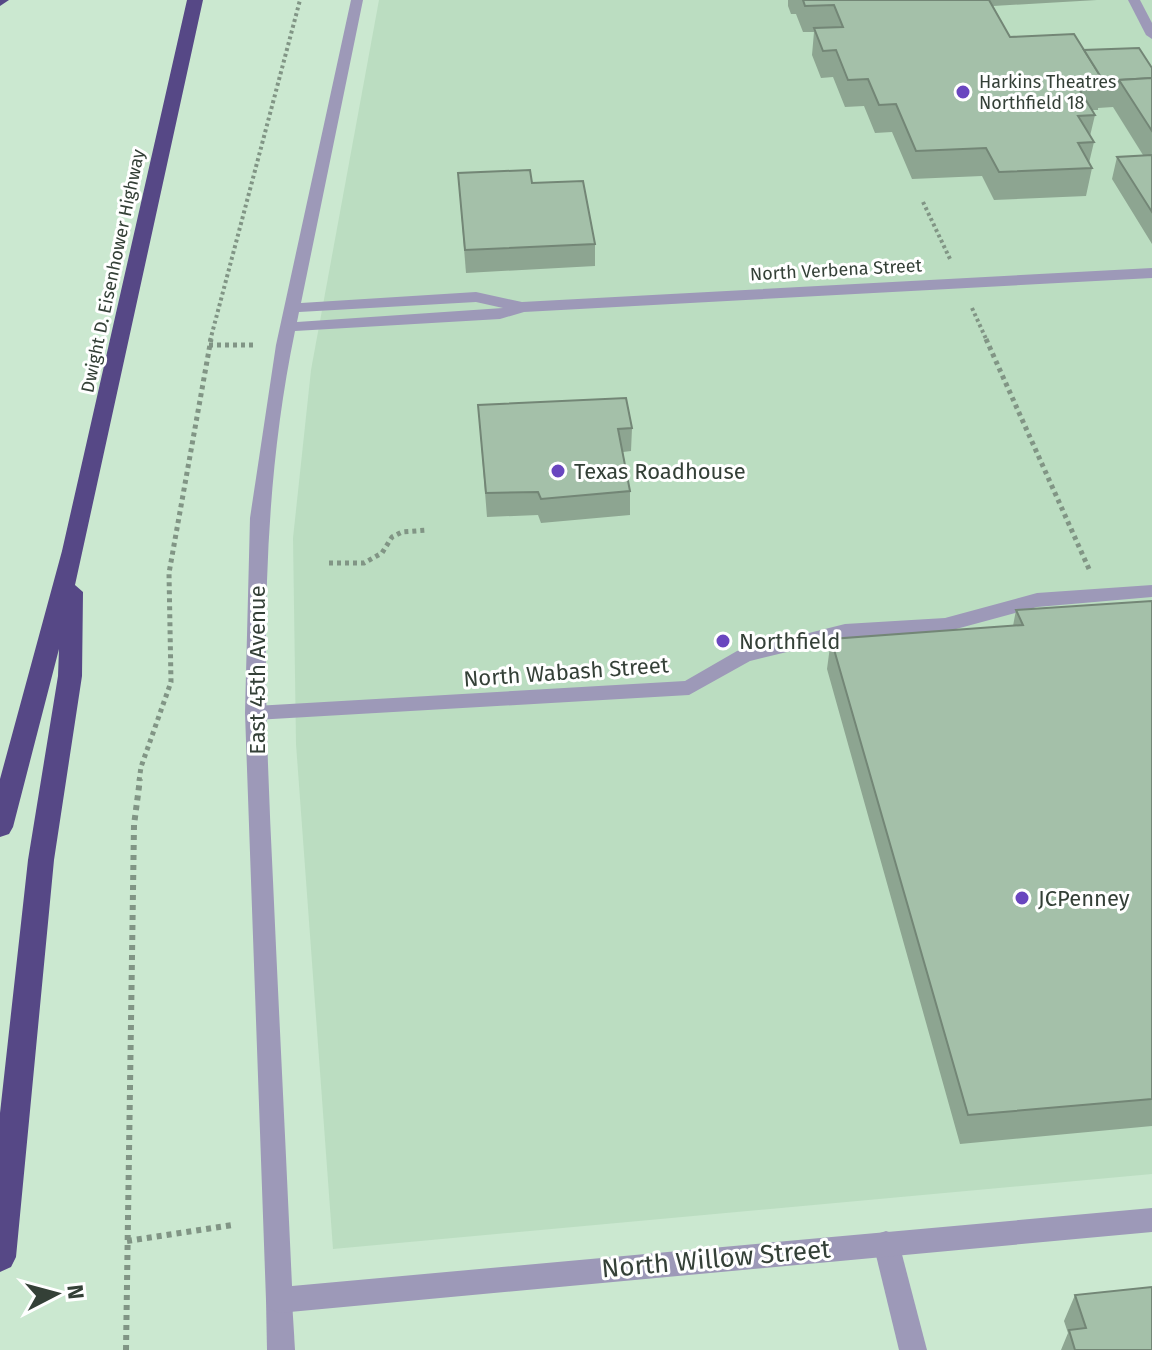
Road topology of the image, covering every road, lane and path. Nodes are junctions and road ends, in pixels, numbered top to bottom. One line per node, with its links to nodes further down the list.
1 (195, 0): 13 (highway, Dwight D. Eisenhower Highway)
2 (300, 0): 21 (path)
3 (357, 0): 10 (street, East 45th Avenue)
4 (1134, 0): 5 (street)
5 (1151, 31)
6 (923, 202): 8 (path)
7 (1152, 273): 8 (street, North Verbena Street)
8 (961, 283): 9 (street, North Verbena Street); 16 (path)
9 (522, 307): 10 (street, North Verbena Street); 11 (street, North Verbena Street)
10 (292, 308): 11 (street, East 45th Avenue)
11 (288, 327): 17 (street, East 45th Avenue)
12 (428, 530): 14 (path)
13 (73, 551): 18 (highway); 23 (highway)
14 (329, 563)
15 (1152, 591): 16 (street, North Wabash Street)
16 (1101, 594): 17 (street, North Wabash Street)
17 (255, 713): 24 (street, East 45th Avenue)
18 (0, 827)
19 (1152, 1220): 22 (street, North Willow Street)
20 (233, 1225): 21 (path)
21 (127, 1241): 25 (path)
22 (886, 1243): 24 (street, North Willow Street); 27 (street)
23 (0, 1257)
24 (279, 1300): 26 (street, East 45th Avenue)
25 (126, 1350)
26 (281, 1350)
27 (913, 1350)

